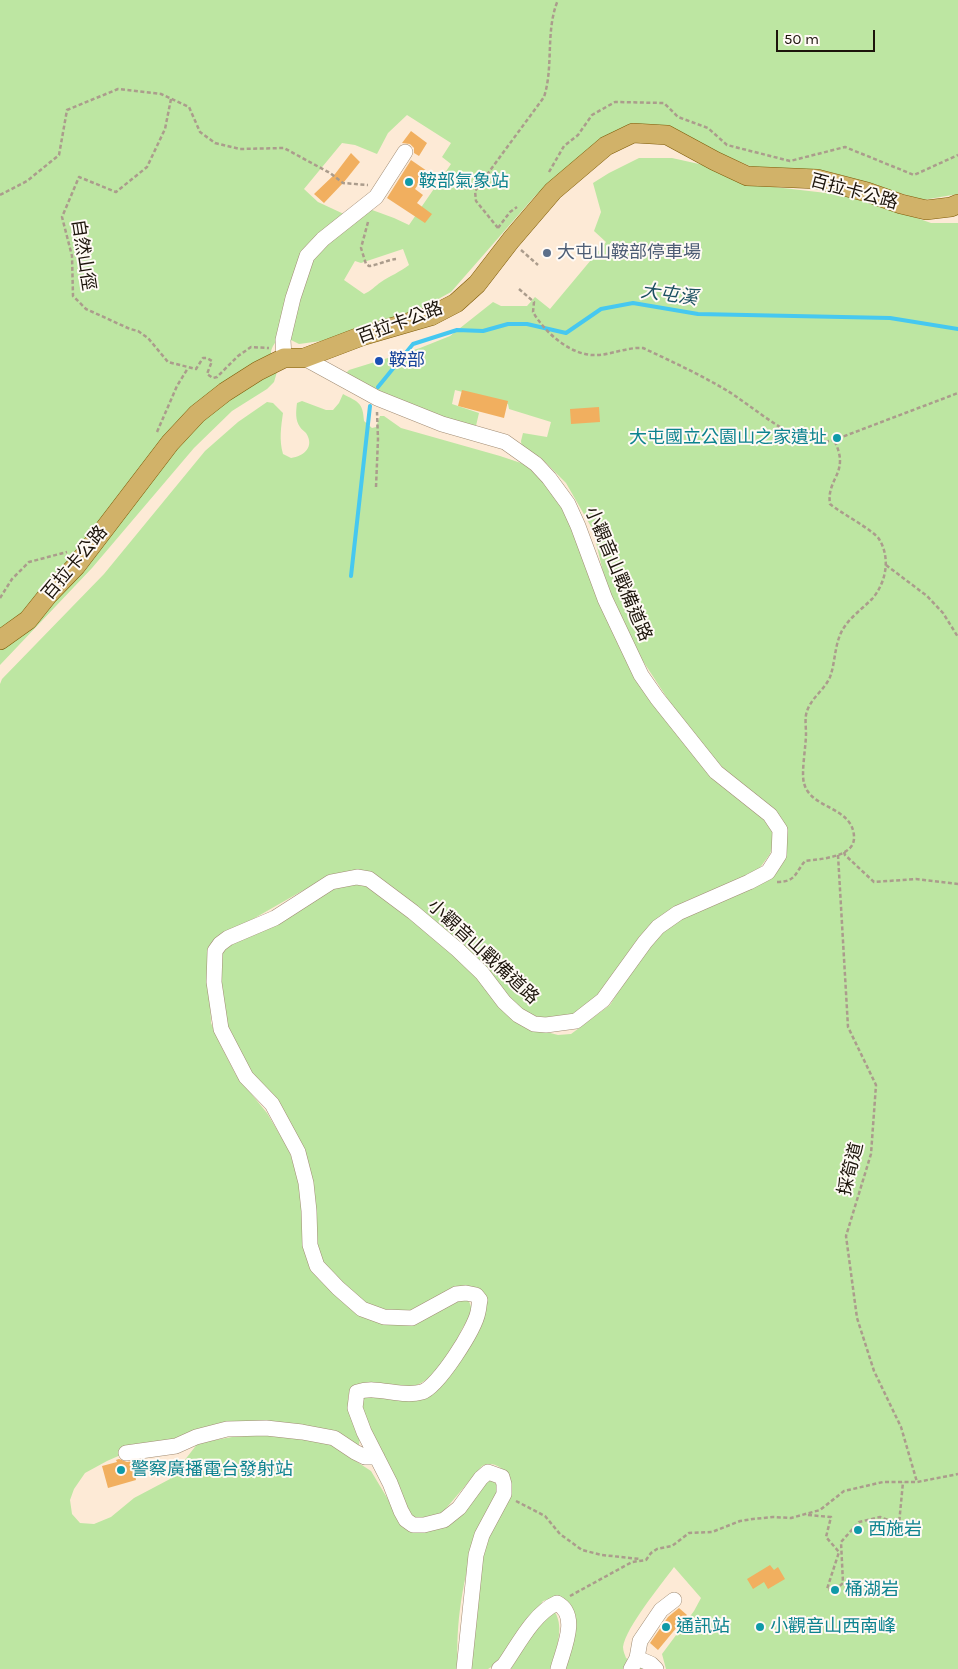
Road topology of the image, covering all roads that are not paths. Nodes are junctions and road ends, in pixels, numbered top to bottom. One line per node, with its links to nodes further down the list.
1 (404, 152): 3 (street)
2 (958, 204): 4 (main road, 百拉卡公路)
3 (283, 353): 4 (main road, 百拉卡公路); 5 (main road, 百拉卡公路)
4 (304, 358): 7 (street, 小觀音山戰備道路)
5 (0, 640)
6 (126, 1453): 7 (street)
7 (377, 1457): 10 (street, 小觀音山戰備道路)
8 (674, 1600): 9 (street)
9 (634, 1664): 13 (street)
10 (464, 1669)
11 (499, 1669): 12 (street)
12 (558, 1669)
13 (656, 1669)

